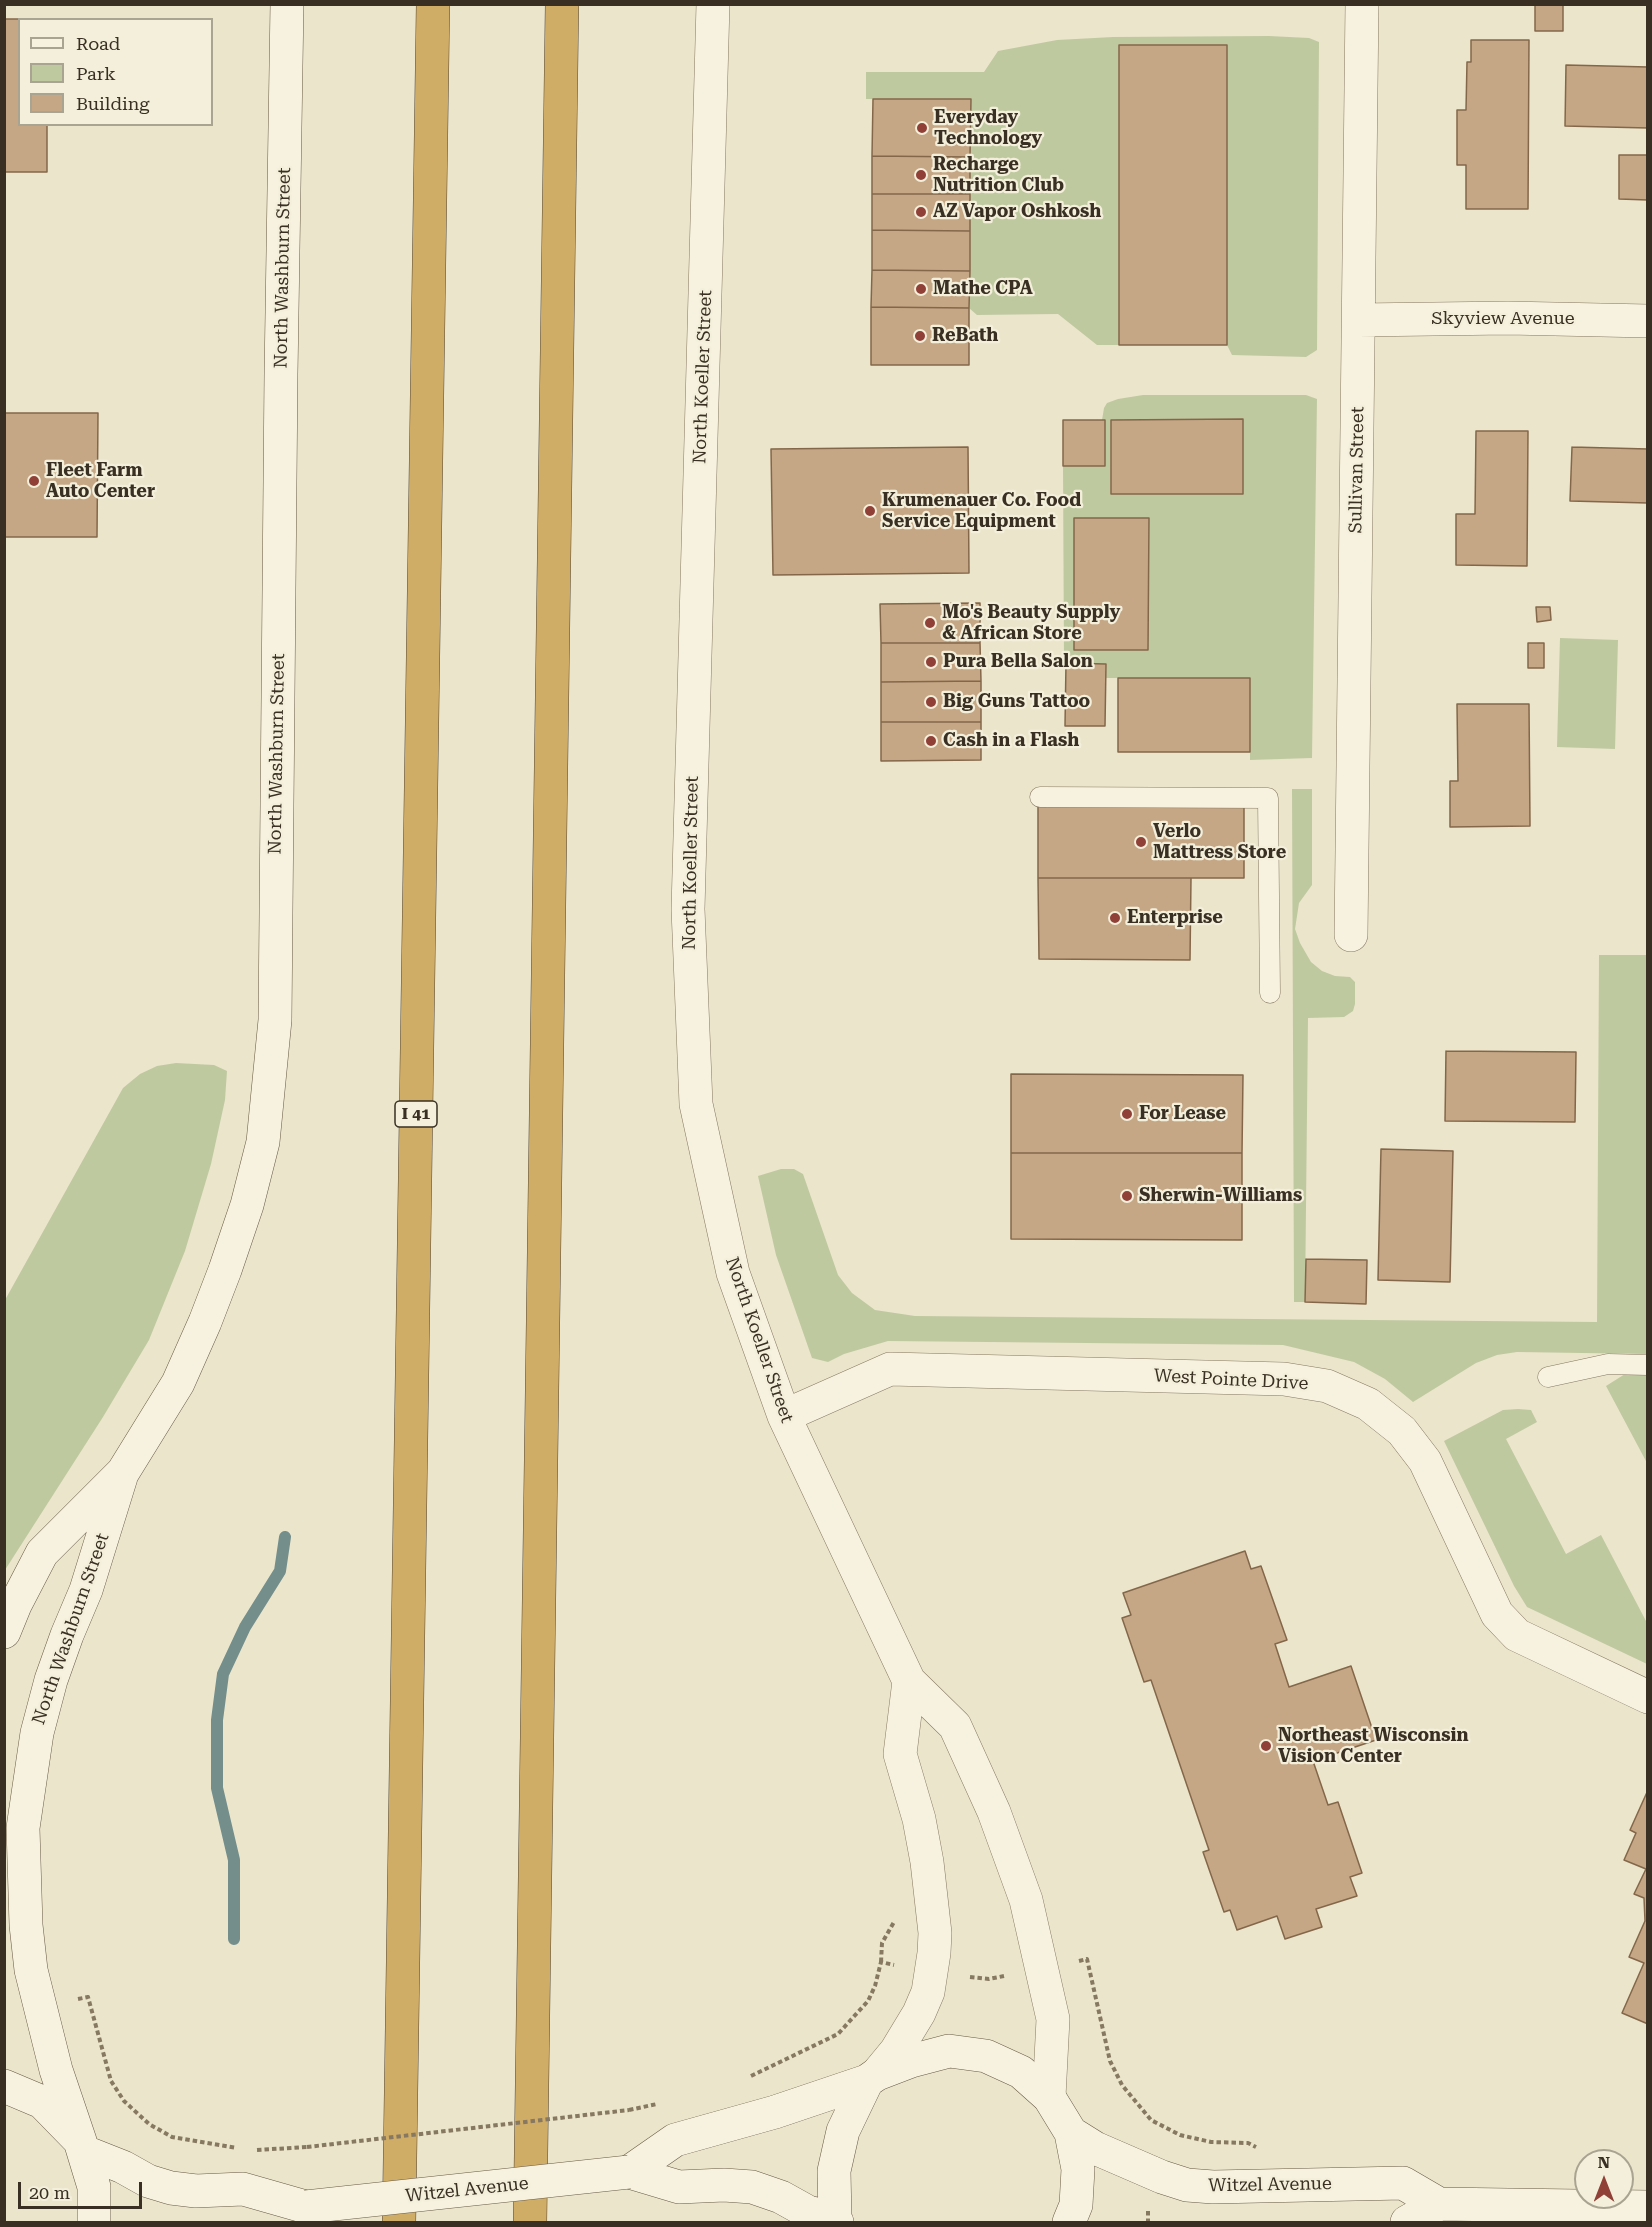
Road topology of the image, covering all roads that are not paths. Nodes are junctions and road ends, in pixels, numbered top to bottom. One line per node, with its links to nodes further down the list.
1 (287, 4): 14 (street, North Washburn Street)
2 (433, 4): 29 (highway, I 41)
3 (562, 4): 30 (highway)
4 (713, 4): 13 (street, North Koeller Street)
5 (1362, 4): 6 (street, Sullivan Street)
6 (1359, 320): 7 (street, Skyview Avenue); 9 (street, Sullivan Street)
7 (1647, 321)
8 (1040, 797): 10 (lane)
9 (1351, 935)
10 (1270, 993)
11 (1647, 1365): 12 (lane)
12 (1548, 1377)
13 (784, 1416): 16 (street, North Koeller Street); 17 (street, West Pointe Drive)
14 (123, 1472): 15 (street, North Washburn Street); 22 (street, North Washburn Street)
15 (4, 1632)
16 (909, 1681): 18 (street); 20 (street, North Koeller Street)
17 (1647, 1697)
18 (872, 2078): 20 (street, Witzel Avenue); 23 (street, Witzel Avenue); 27 (street)
19 (4, 2086): 22 (street)
20 (1049, 2097): 21 (street, Witzel Avenue)
21 (1071, 2133): 24 (street, Witzel Avenue); 31 (street)
22 (82, 2146): 26 (street, Witzel Avenue); 28 (street, North Washburn Street)
23 (629, 2172): 26 (street, Witzel Avenue, bridge); 27 (street, Witzel Avenue)
24 (1439, 2204): 25 (street, Witzel Avenue); 32 (street)
25 (1647, 2207)
26 (293, 2215)
27 (836, 2221)
28 (94, 2223)
29 (399, 2223)
30 (530, 2223)
31 (1069, 2223)
32 (1407, 2223)

